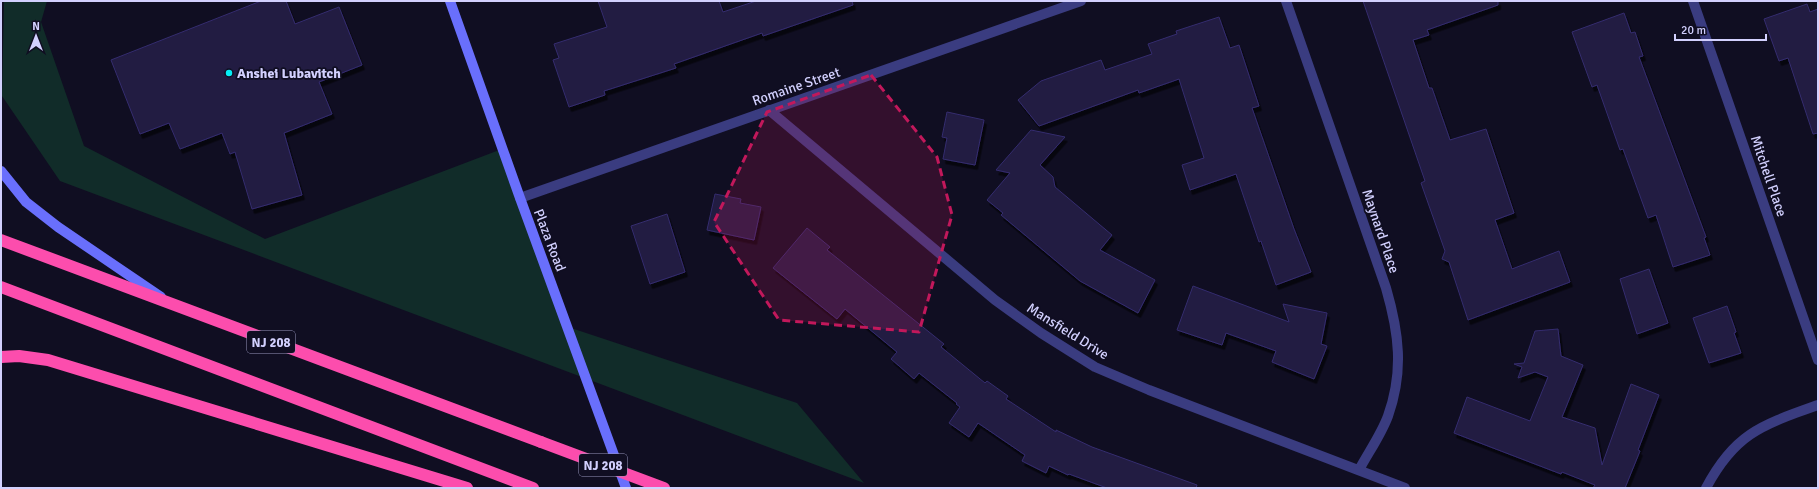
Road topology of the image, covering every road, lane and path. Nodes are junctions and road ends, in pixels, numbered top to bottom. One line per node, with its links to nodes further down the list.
1 (450, 1): 7 (street, Plaza Road)
2 (1081, 1): 5 (street, Romaine Street)
3 (1286, 1): 14 (street, Maynard Place)
4 (1693, 1): 12 (street, Mitchell Place)
5 (769, 110): 7 (street, Romaine Street); 14 (street, Mansfield Drive)
6 (1, 172): 10 (street)
7 (520, 198): 17 (street, Plaza Road)
8 (1, 240): 10 (highway, NJ 208)
9 (1, 287): 16 (highway)
10 (173, 305): 18 (highway, NJ 208, bridge)
11 (1, 357): 15 (highway)
12 (1818, 360)
13 (1818, 405): 20 (street)
14 (1359, 470): 19 (street, Mansfield Drive)
15 (467, 488)
16 (533, 488)
17 (626, 488)
18 (664, 488)
19 (1405, 488)
20 (1706, 488)

